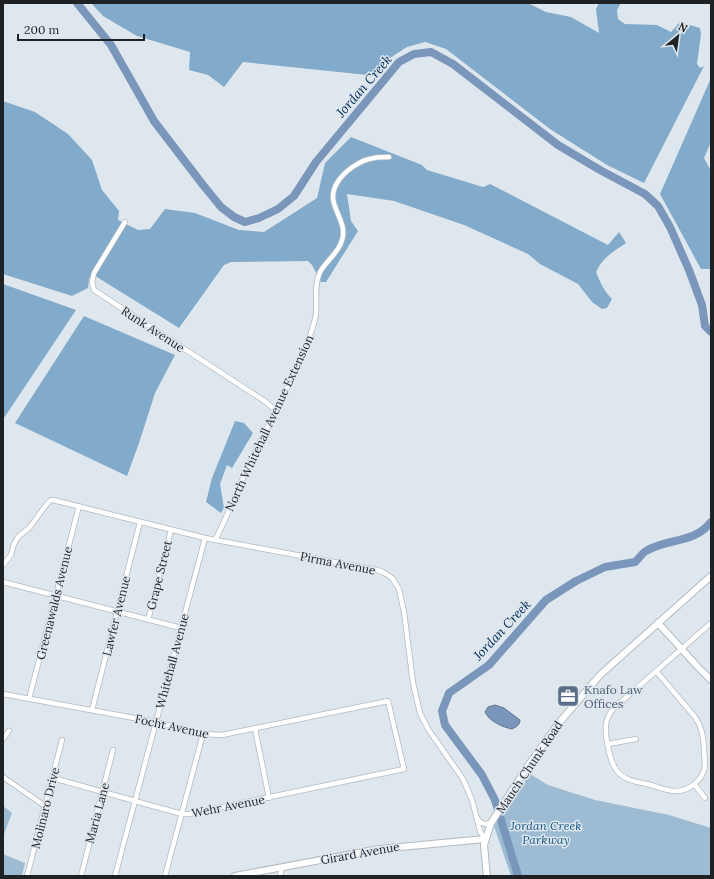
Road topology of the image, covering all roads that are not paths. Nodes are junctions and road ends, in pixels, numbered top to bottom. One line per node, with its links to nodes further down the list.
1 (389, 157): 3 (street, North Whitehall Avenue Extension)
2 (125, 222): 3 (street, Runk Avenue)
3 (276, 411): 8 (street, North Whitehall Avenue Extension)
4 (79, 506): 5 (street, Pirma Avenue); 9 (street, Pirma Avenue); 12 (street, Greenawalds Avenue)
5 (140, 522): 6 (street, Pirma Avenue); 13 (street, Lawfer Avenue)
6 (171, 530): 7 (street, Pirma Avenue); 14 (street, Grape Street)
7 (205, 538): 8 (street, Pirma Avenue); 17 (street, Whitehall Avenue)
8 (215, 540): 43 (street, Pirma Avenue)
9 (3, 565)
10 (711, 576): 15 (main road, Mauch Chunk Road)
11 (3, 582): 12 (street)
12 (56, 595): 13 (street); 22 (street, Greenawalds Avenue)
13 (117, 612): 14 (street); 23 (street, Lawfer Avenue)
14 (148, 620): 17 (street)
15 (658, 623): 18 (main road); 44 (main road, Mauch Chunk Road)
16 (711, 623): 18 (street)
17 (181, 628): 24 (street, Whitehall Avenue)
18 (681, 649): 19 (street); 20 (main road)
19 (656, 671): 31 (street); 36 (street)
20 (711, 680)
21 (3, 694): 22 (street, Focht Avenue)
22 (29, 699): 23 (street, Focht Avenue)
23 (92, 710): 24 (street, Focht Avenue)
24 (156, 722): 27 (street, Focht Avenue); 40 (street, Whitehall Avenue)
25 (255, 729): 27 (street, Focht Avenue); 33 (street, Focht Avenue); 38 (street)
26 (9, 731): 28 (street)
27 (203, 734): 42 (street)
28 (3, 739)
29 (636, 739): 31 (street)
30 (62, 740): 35 (street, Molinaro Drive)
31 (608, 744): 36 (street)
32 (113, 750): 37 (street, Maria Lane)
33 (404, 769): 38 (street, Wehr Avenue)
34 (3, 778): 41 (street)
35 (53, 778): 37 (street, Wehr Avenue); 41 (street, Molinaro Drive)
36 (694, 784): 39 (street)
37 (102, 792): 40 (street, Wehr Avenue); 48 (street, Maria Lane)
38 (269, 798): 42 (street, Wehr Avenue)
39 (705, 798)
40 (135, 801): 42 (street, Wehr Avenue); 49 (street, Whitehall Avenue)
41 (45, 806): 47 (street, Molinaro Drive)
42 (182, 814): 50 (street)
43 (477, 818): 44 (street); 45 (street, Pirma Avenue)
44 (491, 823): 45 (main road, Mauch Chunk Road)
45 (485, 839): 46 (main road, Girard Avenue); 53 (main road, Mauch Chunk Road)
46 (282, 867): 51 (main road, Girard Avenue); 52 (street)
47 (27, 876)
48 (81, 876)
49 (115, 876)
50 (165, 876)
51 (235, 876)
52 (280, 876)
53 (487, 876)

